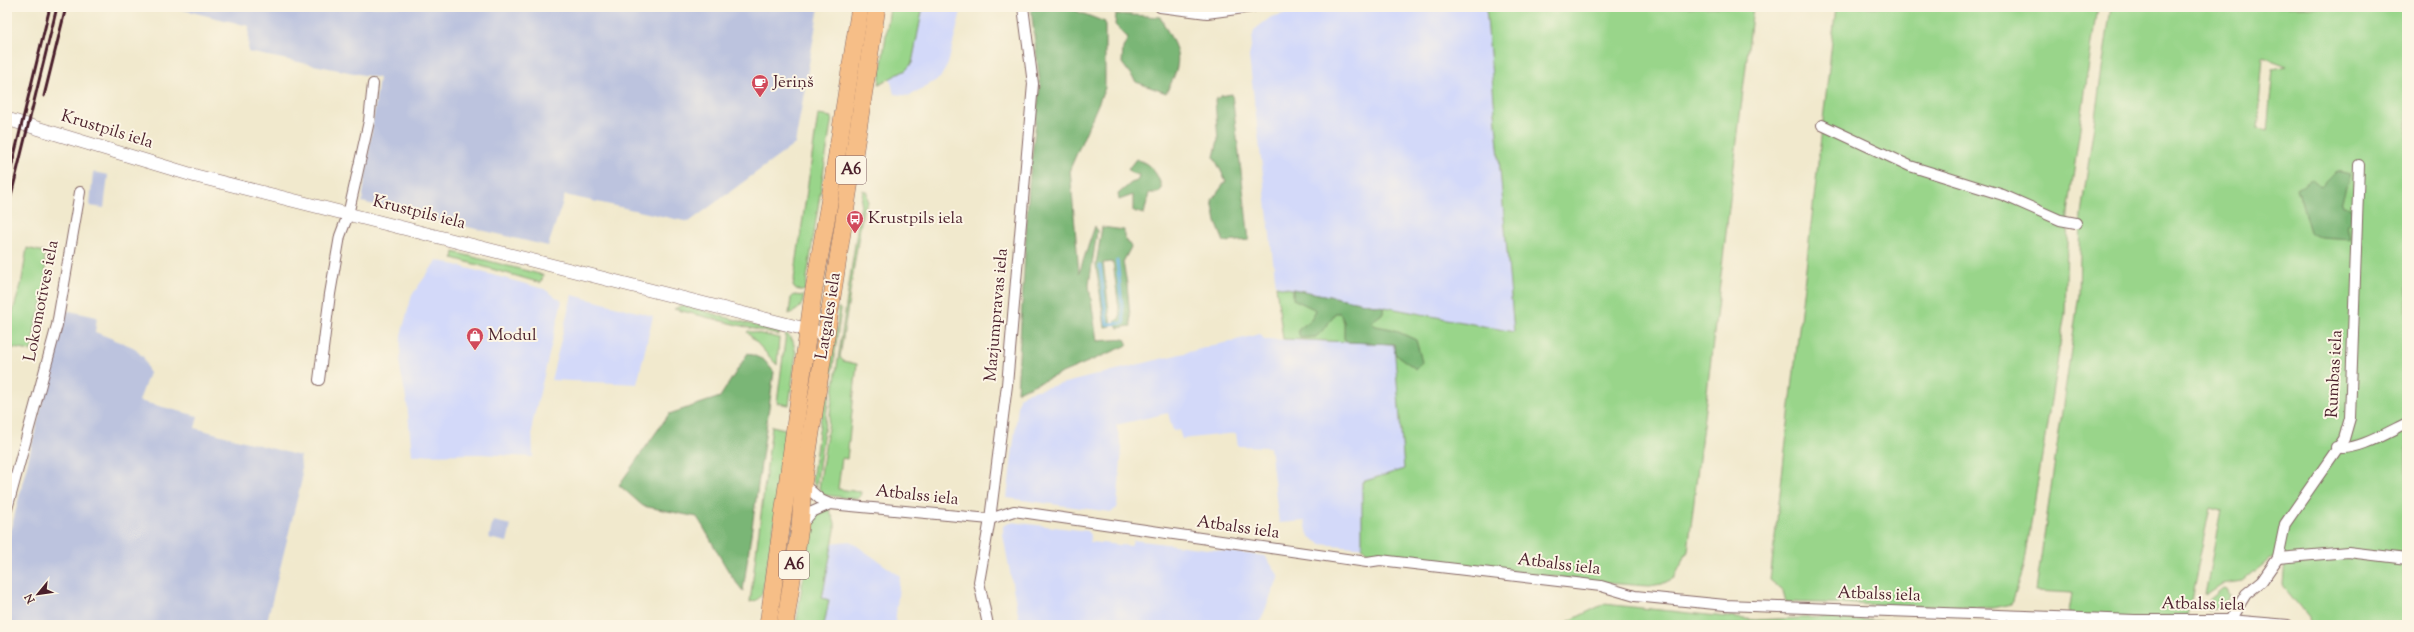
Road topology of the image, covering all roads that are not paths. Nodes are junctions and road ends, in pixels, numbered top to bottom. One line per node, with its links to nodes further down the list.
1 (860, 7): 13 (highway, Latgales iela / A6)
2 (877, 7): 13 (highway, Latgales iela / A6)
3 (1022, 7): 20 (street, Mazjumpravas iela)
4 (1160, 7): 5 (street)
5 (1252, 7)
6 (373, 84): 11 (street)
7 (7, 119): 11 (street, Krustpils iela)
8 (1822, 125): 12 (street)
9 (2359, 165): 16 (street, Rumbas iela)
10 (80, 192): 19 (street, Lokomotīves iela)
11 (348, 215): 13 (street, Krustpils iela); 14 (street)
12 (2076, 223)
13 (817, 332): 17 (highway, Latgales iela / A6); 26 (highway, Latgales iela / A6)
14 (319, 380)
15 (2407, 422): 16 (street)
16 (2336, 447): 22 (street, Rumbas iela)
17 (803, 484): 18 (street, Atbalss iela); 21 (highway, Latgales iela / A6)
18 (830, 504): 20 (street, Atbalss iela); 21 (street, Atbalss iela)
19 (7, 509)
20 (990, 519): 25 (street, Atbalss iela); 28 (street, Mazjumpravas iela)
21 (800, 527): 27 (highway, Latgales iela / A6)
22 (2278, 558): 23 (street); 24 (street, Rumbas iela)
23 (2407, 559)
24 (2230, 620): 25 (street, Atbalss iela); 29 (street, Atbalss iela)
25 (2188, 623)
26 (768, 625)
27 (785, 625)
28 (988, 625)
29 (2288, 625)

